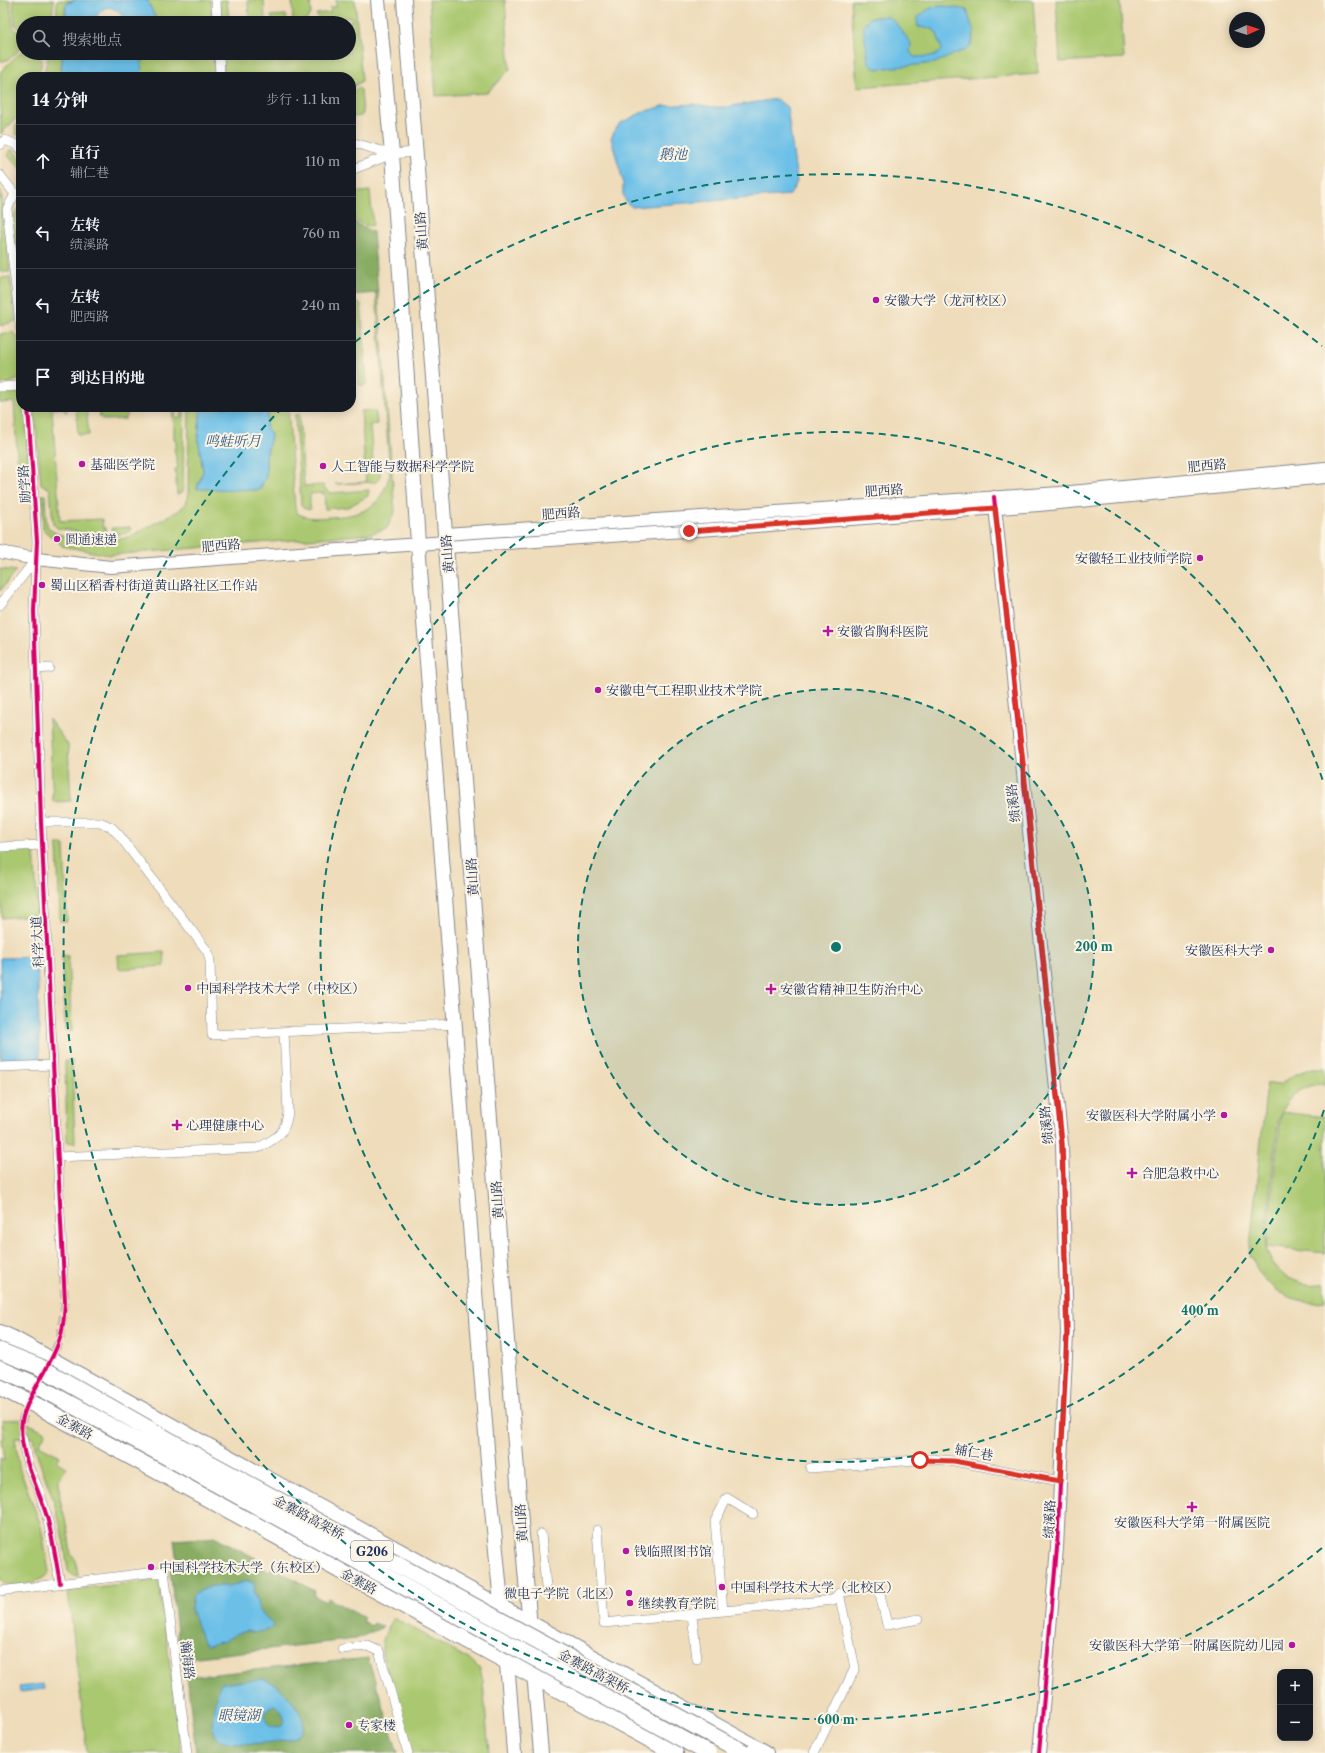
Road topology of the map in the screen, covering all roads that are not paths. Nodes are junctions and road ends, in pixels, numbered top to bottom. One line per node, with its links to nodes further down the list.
1 (216, 0): 4 (street)
2 (378, 0): 11 (main road, 黄山路)
3 (404, 0): 10 (main road, 黄山路)
4 (217, 16)
5 (219, 60): 6 (street)
6 (220, 72)
7 (356, 143): 11 (street)
8 (0, 145): 9 (street)
9 (16, 145)
10 (415, 152): 11 (street); 23 (main road, 黄山路)
11 (392, 154): 12 (street); 24 (main road, 黄山路)
12 (356, 168)
13 (0, 175): 14 (street)
14 (16, 192)
15 (16, 197): 16 (street)
16 (16, 289)
17 (16, 386): 18 (street)
18 (0, 387)
19 (28, 412): 26 (street, 励学路)
20 (1325, 468): 22 (main road, 肥西路)
21 (1325, 477): 22 (main road, 肥西路)
22 (994, 503): 23 (main road, 肥西路); 47 (main road, 绩溪路)
23 (446, 541): 24 (main road, 肥西路); 59 (main road, 黄山路)
24 (418, 543): 26 (main road, 肥西路); 34 (main road, 黄山路)
25 (0, 552): 26 (main road, 肥西路)
26 (36, 559): 27 (street); 28 (street, 励学路)
27 (0, 605)
28 (34, 611): 30 (street, 科学大道)
29 (49, 668): 30 (street)
30 (37, 669): 31 (street, 科学大道)
31 (41, 822): 32 (street, 科学大道); 35 (street)
32 (42, 845): 33 (street); 36 (street, 科学大道)
33 (0, 847)
34 (456, 1024): 35 (street); 55 (main road, 黄山路)
35 (284, 1032): 38 (street)
36 (52, 1065): 37 (street); 38 (street, 科学大道)
37 (0, 1067)
38 (57, 1157): 39 (street, 科学大道)
39 (63, 1273)
40 (7, 1336): 42 (street); 55 (highway)
41 (0, 1351): 70 (highway, 金寨路高架桥 / G206, bridge)
42 (0, 1365)
43 (0, 1369): 69 (highway, 金寨路高架桥, bridge)
44 (0, 1387): 62 (highway, 金寨路)
45 (22, 1438): 51 (street)
46 (810, 1468): 47 (street, 辅仁巷)
47 (1060, 1481): 73 (main road, 绩溪路)
48 (754, 1514): 56 (street)
49 (597, 1530): 57 (street)
50 (541, 1534): 52 (street)
51 (60, 1583): 53 (street); 64 (street, 瀚海路)
52 (546, 1588)
53 (0, 1591)
54 (839, 1593): 56 (street); 58 (street); 72 (street)
55 (501, 1608): 59 (highway); 62 (main road, 黄山路)
56 (723, 1611): 57 (street)
57 (692, 1614): 61 (street)
58 (919, 1619)
59 (529, 1624): 63 (main road, 黄山路); 71 (highway)
60 (350, 1648): 65 (street)
61 (697, 1659)
62 (506, 1662): 63 (highway, 金寨路); 66 (main road, 黄山路)
63 (535, 1675): 67 (main road, 黄山路); 68 (highway, 金寨路)
64 (187, 1753)
65 (408, 1753)
66 (514, 1753)
67 (541, 1753)
68 (675, 1753)
69 (708, 1753)
70 (745, 1753)
71 (765, 1753)
72 (814, 1753)
73 (1039, 1753)

